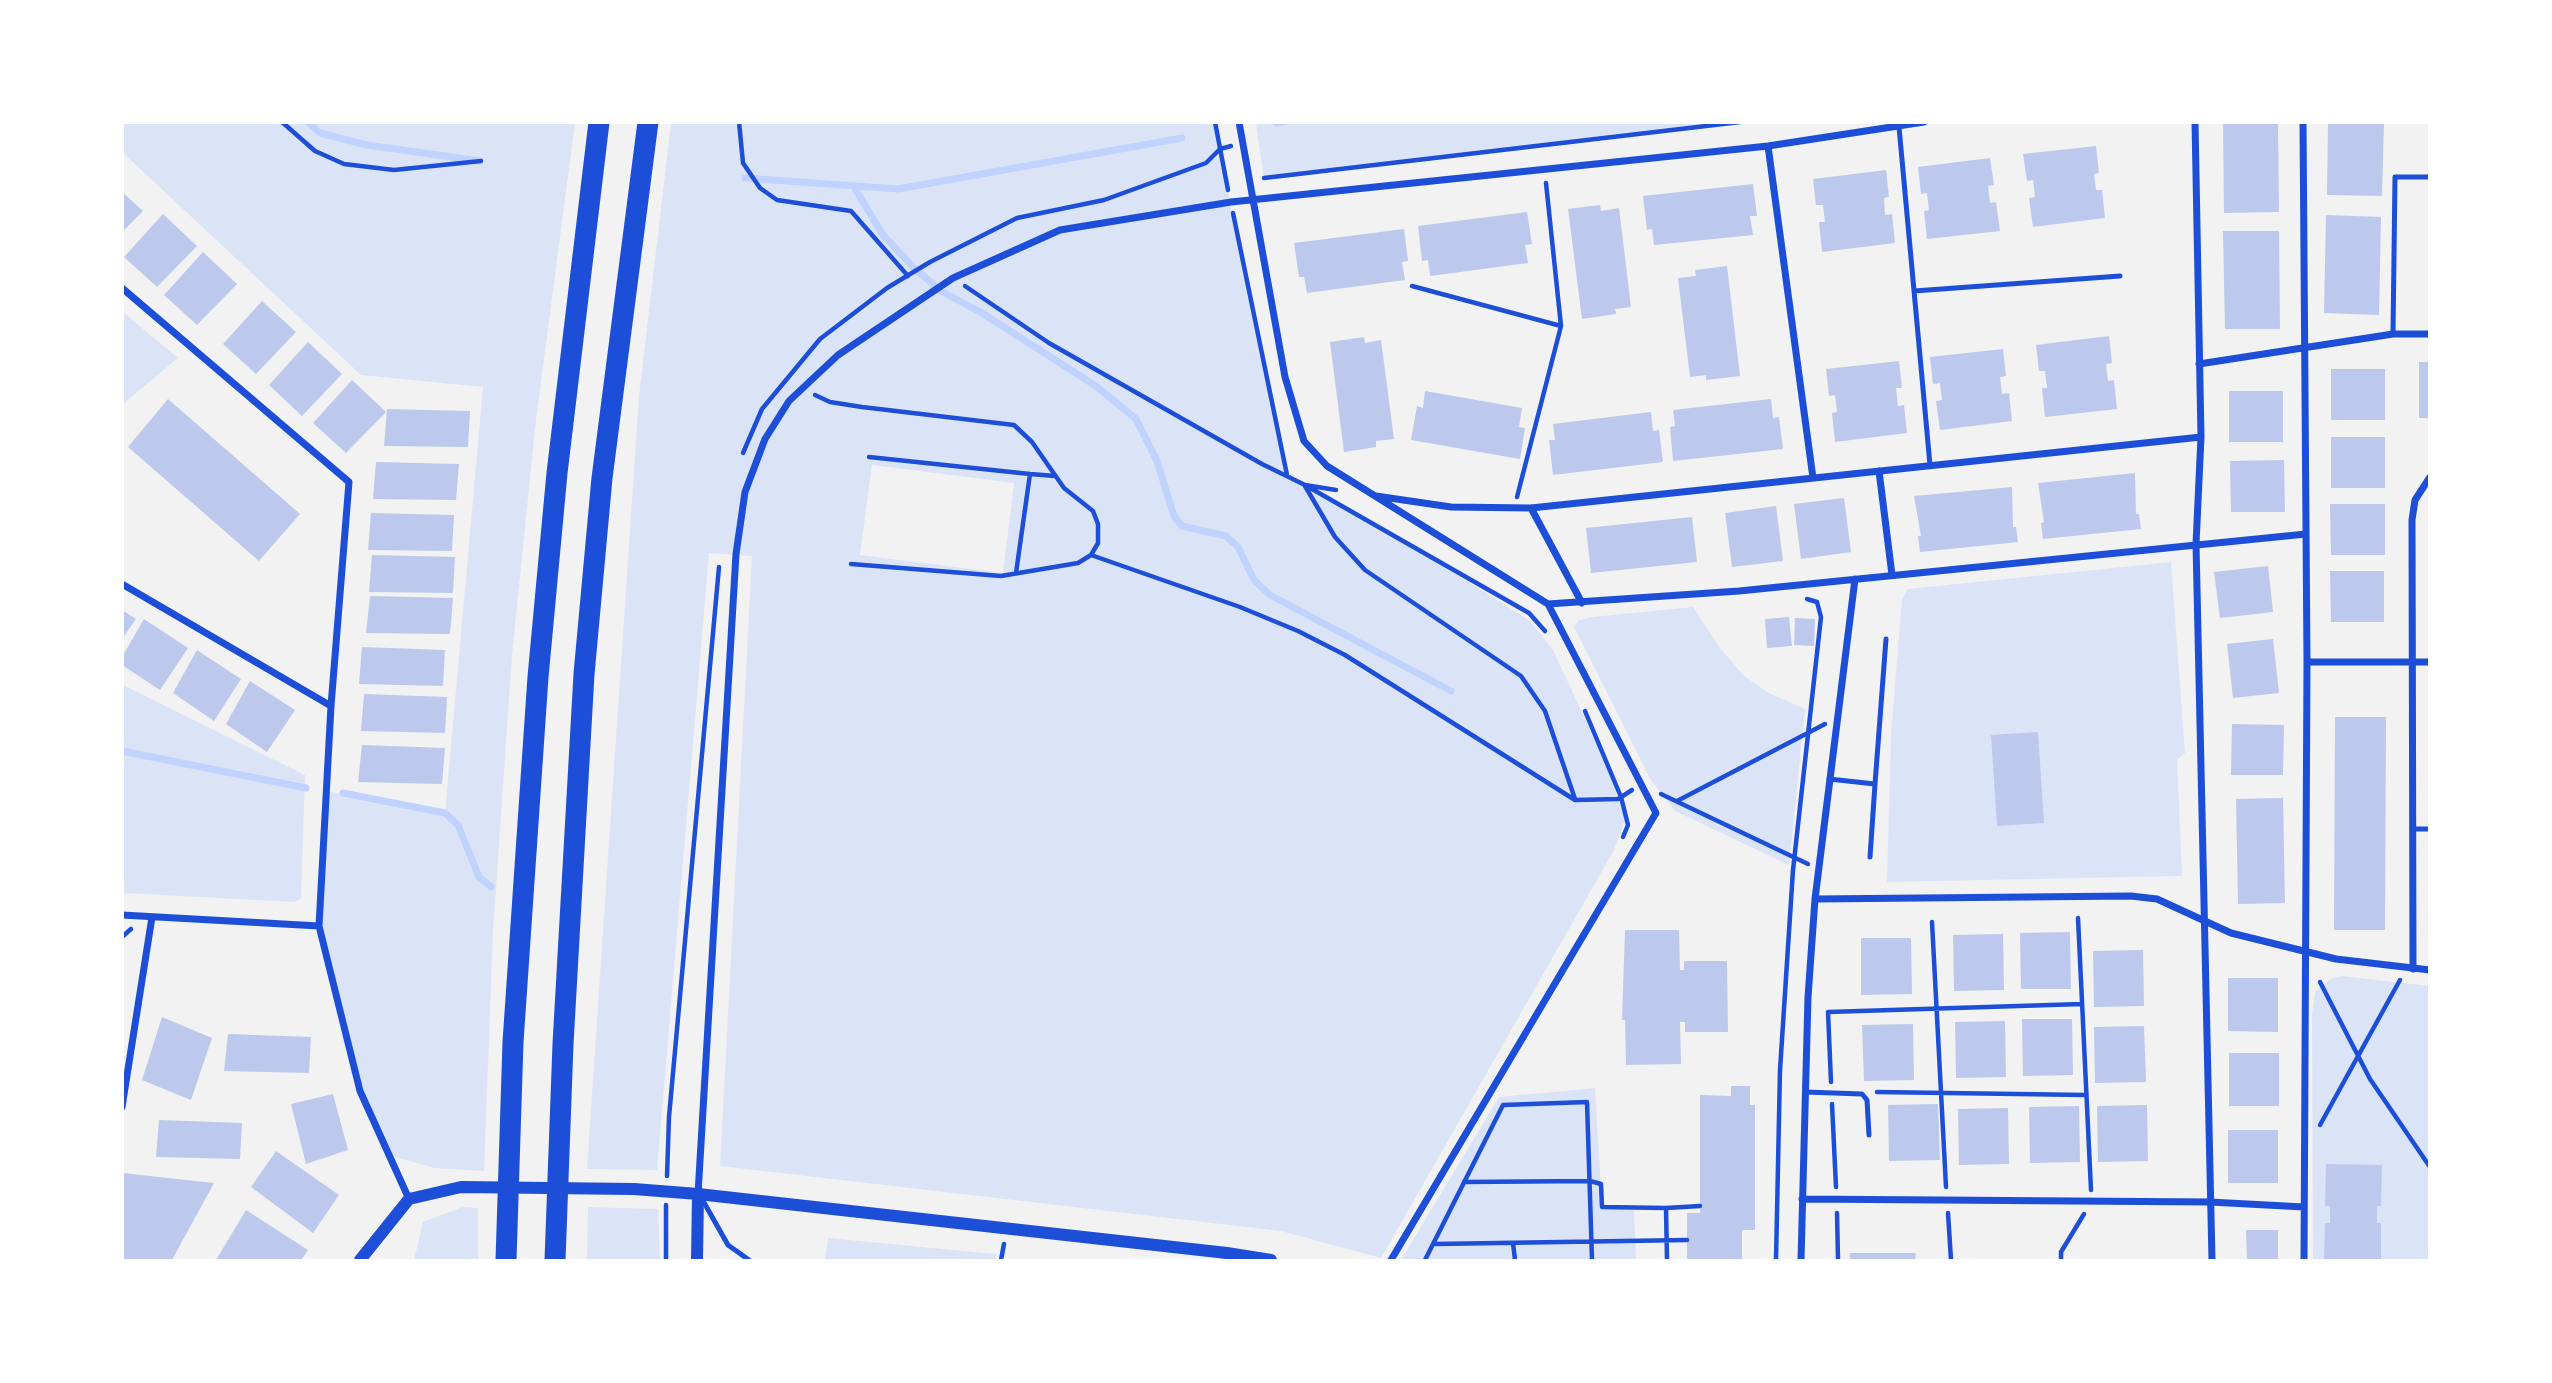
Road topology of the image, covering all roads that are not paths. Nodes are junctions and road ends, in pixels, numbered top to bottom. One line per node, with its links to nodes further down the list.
1 (599, 122): 60 (highway)
2 (648, 122): 61 (highway)
3 (1239, 122): 10 (street)
4 (1924, 122): 7 (street)
5 (2195, 122): 17 (street)
6 (2303, 122): 16 (street)
7 (1899, 127): 8 (street); 13 (lane)
8 (1768, 146): 10 (street); 22 (street)
9 (2430, 177): 14 (lane)
10 (1251, 200): 23 (street); 53 (street)
11 (2120, 276): 13 (lane)
12 (122, 288): 36 (street)
13 (1914, 291): 19 (lane)
14 (2393, 334): 15 (street); 16 (street)
15 (2430, 334)
16 (2304, 348): 17 (street); 25 (street)
17 (2199, 364): 18 (street)
18 (2201, 437): 19 (street); 26 (street)
19 (1930, 465): 20 (street)
20 (1879, 471): 22 (street); 27 (street)
21 (2430, 477): 34 (street)
22 (1812, 478): 24 (street)
23 (1372, 495): 24 (street); 31 (street)
24 (1531, 508): 30 (street)
25 (2306, 534): 26 (street); 33 (street)
26 (2196, 544): 27 (street); 45 (street)
27 (1892, 575): 28 (street)
28 (1855, 579): 30 (street); 37 (street)
29 (122, 584): 36 (street)
30 (1582, 603): 31 (street)
31 (1548, 604): 65 (street)
32 (1886, 639): 38 (lane)
33 (2306, 662): 34 (street); 47 (street)
34 (2411, 662): 35 (street); 39 (street)
35 (2430, 662)
36 (331, 706): 46 (street)
37 (1829, 779): 38 (lane); 42 (street)
38 (1875, 784): 41 (lane)
39 (2412, 829): 40 (lane); 48 (street)
40 (2430, 829)
41 (1870, 858)
42 (1815, 899): 45 (street); 50 (street)
43 (122, 915): 44 (street)
44 (152, 917): 46 (street); 51 (street)
45 (2205, 924): 47 (street); 56 (street)
46 (319, 926): 54 (street)
47 (2304, 950): 48 (street); 57 (street)
48 (2410, 968): 49 (street)
49 (2430, 970)
50 (1805, 1091): 52 (lane); 55 (street)
51 (122, 1107)
52 (1869, 1135)
53 (698, 1194): 54 (street); 58 (street); 62 (street); 63 (lane)
54 (409, 1199): 59 (street)
55 (1802, 1199): 56 (street); 66 (street)
56 (2210, 1202): 57 (street); 67 (street)
57 (2304, 1207): 68 (street)
58 (1224, 1257): 64 (street)
59 (360, 1261)
60 (506, 1261)
61 (555, 1261)
62 (697, 1261)
63 (749, 1261)
64 (1271, 1261)
65 (1391, 1261)
66 (1801, 1261)
67 (2212, 1261)
68 (2304, 1261)

